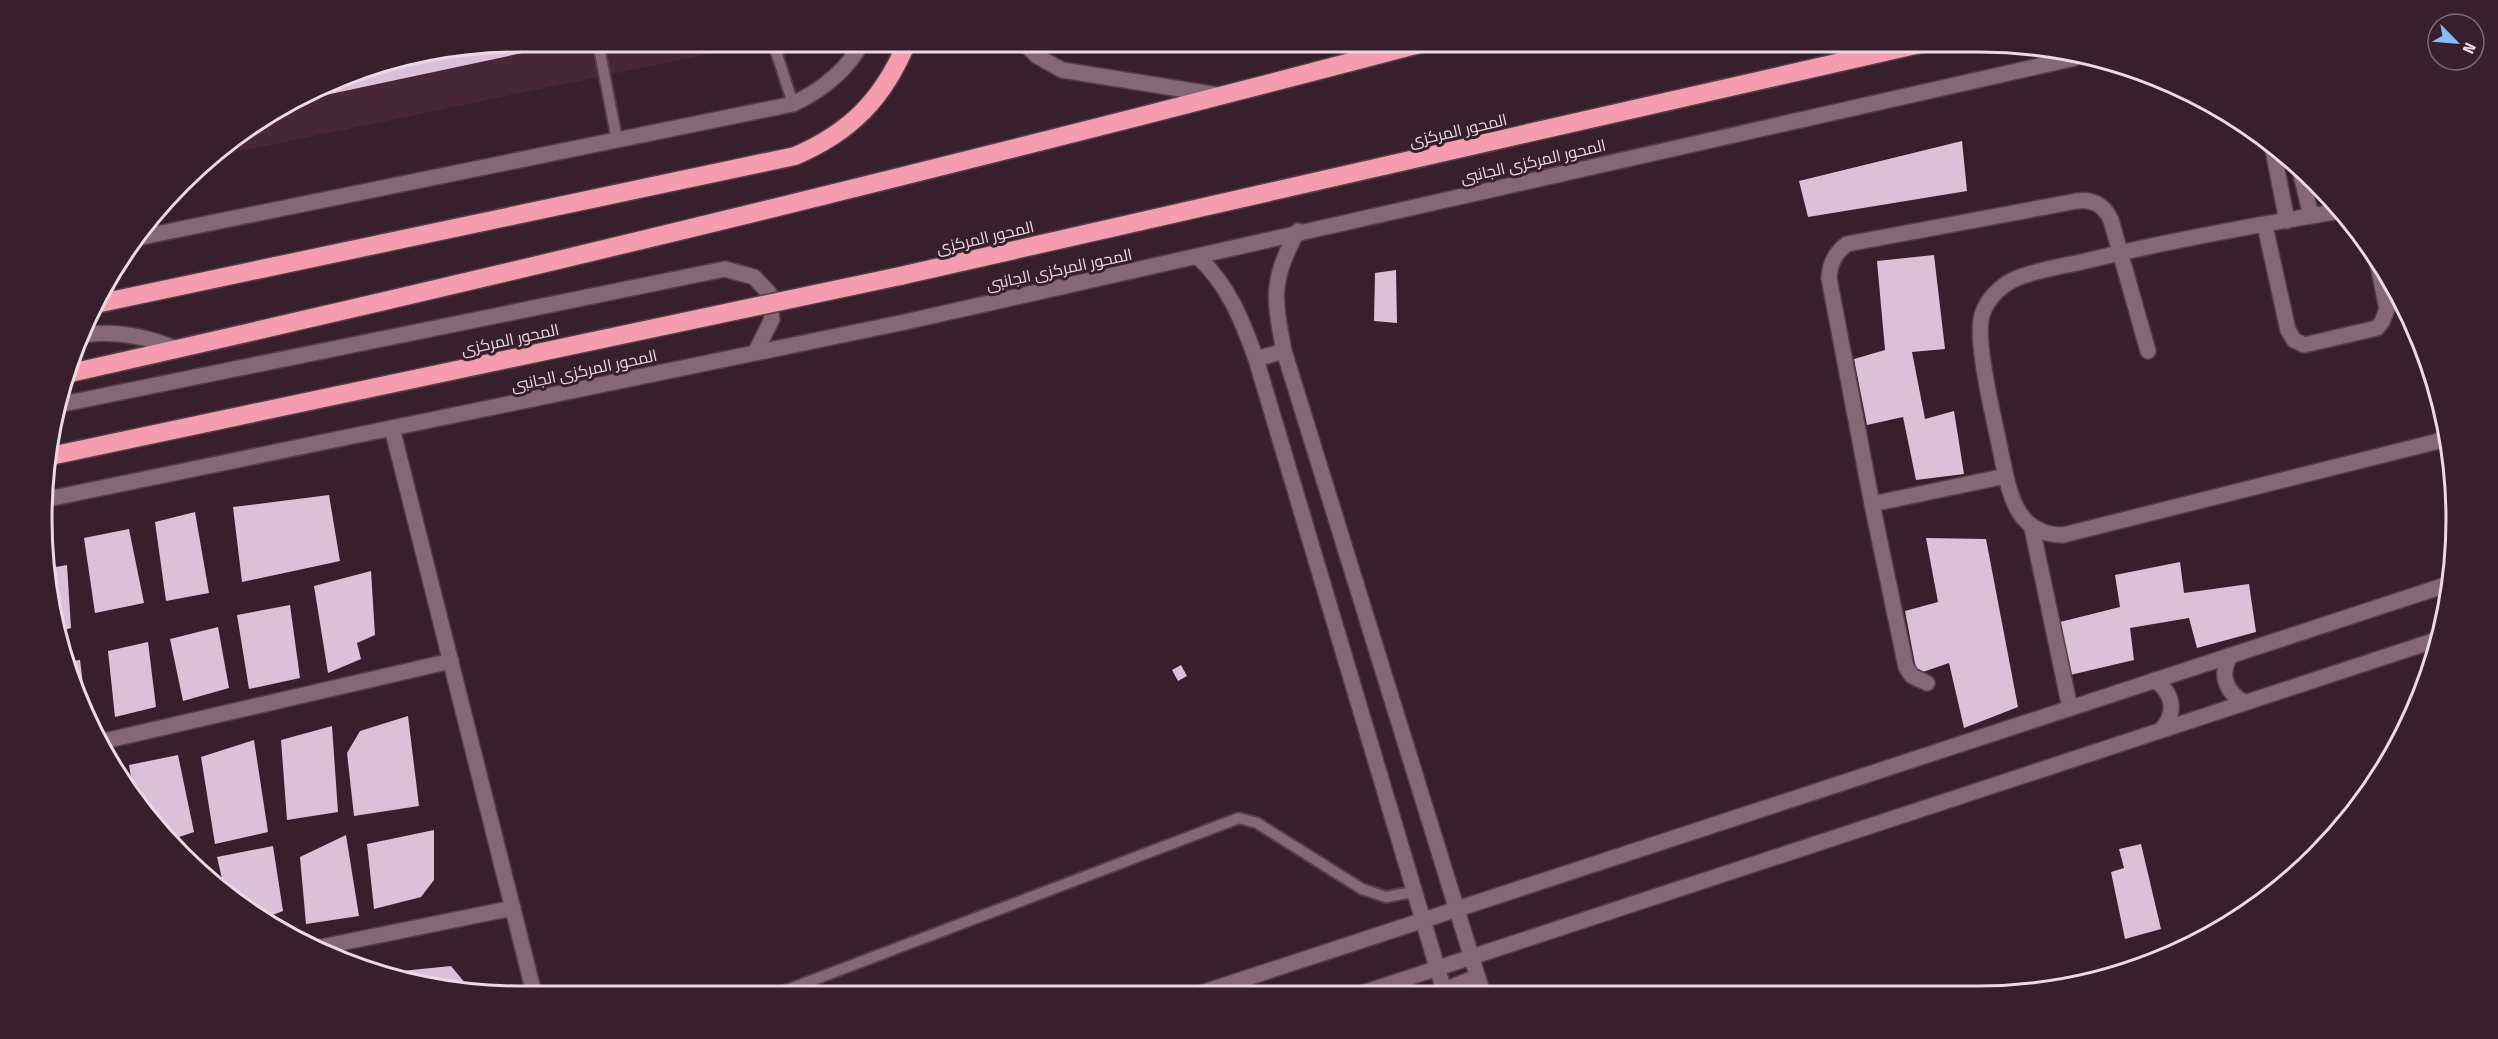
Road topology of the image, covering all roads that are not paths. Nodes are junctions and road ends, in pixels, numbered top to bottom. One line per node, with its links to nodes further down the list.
1 (600, 52): 11 (lane)
2 (776, 52): 10 (lane)
3 (854, 52): 10 (street)
4 (902, 52): 23 (highway)
5 (1033, 52): 9 (street)
6 (1389, 52): 9 (highway)
7 (1885, 52): 34 (highway, المحور المركزى, bridge)
8 (2065, 60): 18 (street, المحور المركزى الجانبى)
9 (1224, 96): 25 (highway)
10 (793, 104): 11 (street)
11 (616, 140): 19 (street)
12 (2275, 159): 16 (street)
13 (2303, 184): 15 (street)
14 (2331, 213): 15 (street)
15 (2311, 216): 16 (street)
16 (2288, 221): 17 (street)
17 (2265, 226): 20 (street); 22 (street)
18 (1298, 231): 21 (street, المحور المركزى الجانبى); 26 (street)
19 (149, 236)
20 (2120, 253): 27 (street); 35 (street); 37 (street)
21 (1198, 257): 28 (street, المحور المركزى الجانبى); 29 (street)
22 (2382, 284)
23 (107, 302)
24 (91, 335): 25 (street)
25 (176, 349): 30 (highway)
26 (1284, 351): 29 (street); 51 (street)
27 (2148, 351)
28 (755, 353): 31 (street); 32 (street, المحور المركزى الجانبى)
29 (1256, 359): 49 (street)
30 (76, 372)
31 (67, 403)
32 (392, 428): 36 (street, المحور المركزى الجانبى); 42 (street)
33 (2439, 442): 38 (street)
34 (57, 455)
35 (2006, 476): 37 (street); 38 (street)
36 (53, 498)
37 (1872, 504): 44 (street)
38 (2032, 528): 46 (street)
39 (2441, 587): 41 (street)
40 (2429, 642): 45 (street)
41 (2231, 655): 43 (street); 45 (street)
42 (451, 661): 48 (street); 50 (street)
43 (2154, 680): 46 (street); 47 (street)
44 (1927, 683)
45 (2244, 702): 47 (street)
46 (2070, 708): 51 (street)
47 (2162, 729): 54 (street)
48 (108, 740)
49 (1413, 892): 52 (street); 58 (lane)
50 (513, 908): 53 (street); 57 (street)
51 (1456, 910): 52 (street); 54 (street)
52 (1422, 921): 55 (street); 59 (street)
53 (329, 945)
54 (1471, 957): 55 (street); 56 (street)
55 (1435, 968): 60 (street); 61 (street)
56 (1477, 977): 62 (street); 63 (street)
57 (532, 986)
58 (797, 986)
59 (1223, 986)
60 (1382, 986)
61 (1439, 986)
62 (1456, 986)
63 (1480, 986)

